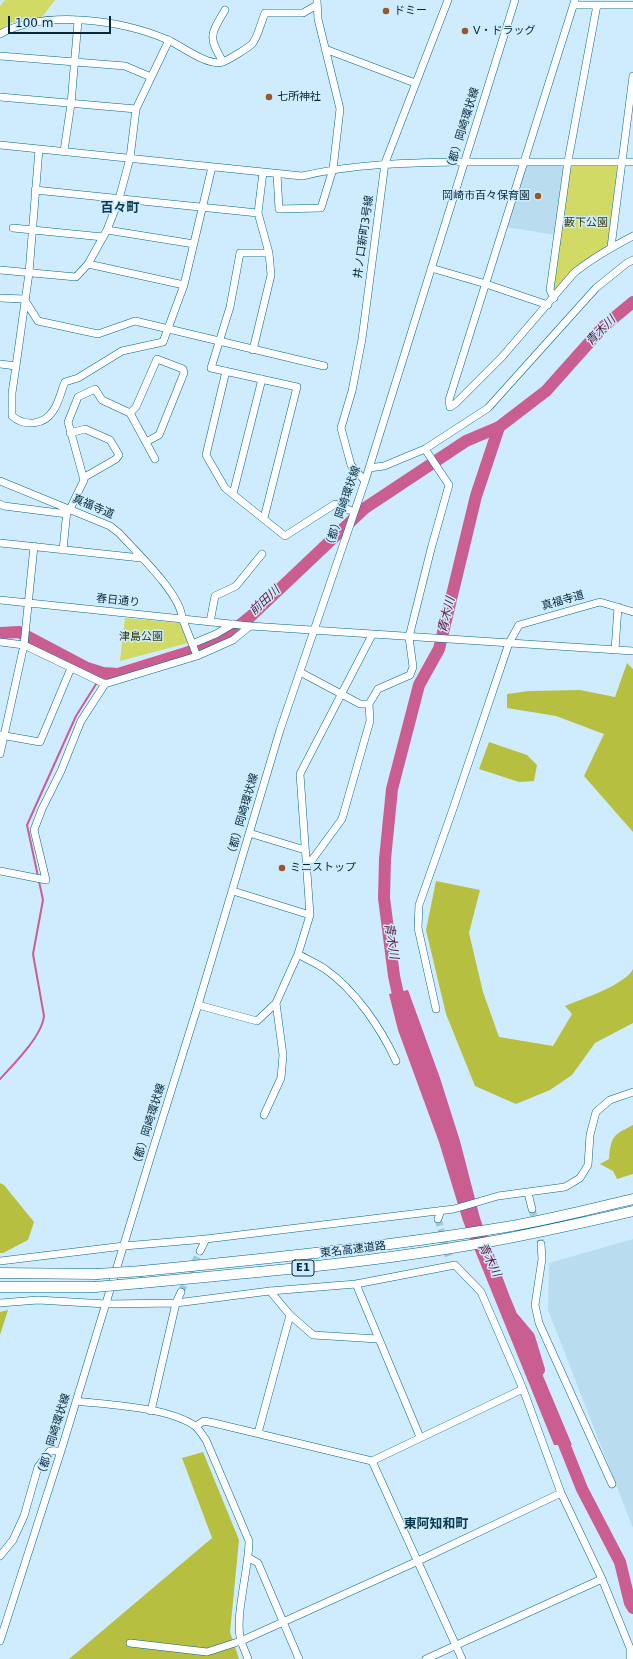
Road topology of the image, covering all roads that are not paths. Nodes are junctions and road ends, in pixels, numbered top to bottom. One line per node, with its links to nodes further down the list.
1 (448, 0): 17 (street, 井ノ口新町3号線)
2 (515, 0): 27 (street, （都）岡崎環状線)
3 (317, 3): 11 (street); 14 (street)
4 (574, 3): 5 (street); 25 (street)
5 (597, 5): 6 (street); 26 (street)
6 (633, 5)
7 (225, 10): 14 (street)
8 (78, 21): 9 (street); 10 (street); 13 (street)
9 (0, 34)
10 (169, 40): 14 (street); 16 (street)
11 (325, 48): 17 (street); 32 (street)
12 (0, 56): 13 (street)
13 (74, 62): 16 (street); 19 (street)
14 (223, 62)
15 (633, 76): 28 (street)
16 (151, 77): 20 (street)
17 (415, 84): 30 (street, 井ノ口新町3号線)
18 (0, 97): 19 (street)
19 (71, 104): 20 (street); 23 (street)
20 (136, 109): 24 (street)
21 (0, 145): 22 (street)
22 (38, 150): 23 (street); 35 (street)
23 (64, 151): 24 (street)
24 (130, 158): 31 (street); 36 (street)
25 (525, 161): 26 (street); 27 (street); 52 (street)
26 (568, 161): 28 (street); 55 (street)
27 (464, 162): 30 (street); 49 (street, （都）岡崎環状線)
28 (622, 162): 29 (street); 45 (street)
29 (633, 162)
30 (385, 163): 32 (street); 74 (street, 井ノ口新町3号線)
31 (212, 167): 33 (street); 37 (street)
32 (333, 169): 34 (street); 34 (street)
33 (263, 172): 34 (street); 38 (street)
34 (277, 174)
35 (35, 190): 36 (street); 40 (street)
36 (119, 199): 37 (street); 41 (street)
37 (203, 208): 38 (street); 44 (street)
38 (258, 213): 46 (street)
39 (13, 228): 40 (street)
40 (32, 230): 43 (street); 51 (street)
41 (107, 230): 43 (street); 44 (street)
42 (633, 236): 45 (street)
43 (103, 237): 48 (street)
44 (194, 244): 53 (street)
45 (611, 247): 55 (street)
46 (269, 253): 59 (street); 60 (street)
47 (633, 260): 69 (street)
48 (88, 264): 51 (street); 53 (street)
49 (431, 268): 52 (street); 71 (street, （都）岡崎環状線)
50 (0, 270): 51 (street)
51 (28, 273): 56 (street)
52 (486, 284): 57 (street); 57 (street)
53 (184, 285): 58 (street)
54 (0, 298): 56 (street)
55 (554, 298): 57 (street)
56 (24, 299): 58 (street); 62 (street)
57 (548, 305)
58 (170, 329): 59 (street); 62 (street)
59 (218, 341): 60 (street); 64 (street)
60 (253, 350): 63 (street)
61 (0, 364): 62 (street)
62 (16, 366)
63 (324, 366)
64 (226, 371): 65 (street); 75 (street)
65 (262, 379): 75 (street); 79 (street)
66 (130, 413): 67 (street); 68 (street); 68 (street)
67 (70, 433): 72 (street); 72 (street)
68 (146, 442): 70 (street)
69 (425, 449): 71 (street); 95 (street)
70 (155, 459)
71 (369, 468): 74 (street, （都）岡崎環状線)
72 (83, 478): 77 (street)
73 (0, 481): 77 (street, 真福寺道)
74 (365, 481): 78 (street, （都）岡崎環状線)
75 (233, 494): 79 (street)
76 (0, 504): 77 (street)
77 (68, 510): 82 (street); 84 (street, 真福寺道)
78 (354, 512): 79 (street); 93 (street, （都）岡崎環状線)
79 (264, 518)
80 (0, 543): 81 (street)
81 (34, 546): 82 (street); 86 (street)
82 (63, 550): 84 (street)
83 (262, 554): 90 (street)
84 (141, 558): 89 (street, 真福寺道)
85 (0, 600): 86 (street, 春日通り)
86 (28, 603): 89 (street, 春日通り); 99 (street)
87 (618, 607): 88 (street, 真福寺道); 97 (street, 真福寺道); 100 (street)
88 (633, 612)
89 (182, 618): 90 (street, 春日通り); 98 (street, 真福寺道)
90 (210, 622): 91 (street, 春日通り)
91 (233, 624): 92 (street, 春日通り); 98 (street)
92 (250, 626): 93 (street); 102 (street)
93 (314, 631): 94 (street); 104 (street, （都）岡崎環状線)
94 (372, 635): 95 (street); 106 (street)
95 (411, 636): 97 (street); 107 (street)
96 (0, 642): 99 (street)
97 (509, 643): 100 (street); 119 (street, 真福寺道)
98 (192, 644): 102 (street, 真福寺道)
99 (24, 645): 103 (street); 108 (street)
100 (615, 650): 101 (street)
101 (633, 651)
102 (197, 656): 105 (street)
103 (71, 668): 105 (street); 108 (street)
104 (300, 672): 106 (street); 110 (street, （都）岡崎環状線)
105 (105, 684): 113 (street)
106 (341, 696): 107 (street); 111 (street)
107 (369, 704): 112 (street)
108 (2, 735): 109 (street)
109 (0, 754)
110 (249, 833): 111 (street); 114 (street, （都）岡崎環状線)
111 (305, 850): 112 (street)
112 (306, 861): 115 (street)
113 (0, 871)
114 (233, 891): 115 (street); 118 (street, （都）岡崎環状線)
115 (310, 914): 116 (street)
116 (298, 954): 117 (street); 120 (street)
117 (276, 1003): 118 (street); 122 (street)
118 (198, 1006): 131 (street, （都）岡崎環状線)
119 (436, 1010)
120 (396, 1061)
121 (633, 1092): 123 (street)
122 (264, 1115)
123 (528, 1193): 125 (street); 126 (street)
124 (633, 1199): 136 (highway, 東名高速道路 / E1, bridge)
125 (532, 1209)
126 (440, 1210): 128 (street); 129 (street)
127 (633, 1211): 138 (highway, 東名高速道路 / E1, bridge)
128 (438, 1219)
129 (206, 1239): 131 (street); 132 (street)
130 (541, 1244): 154 (street)
131 (124, 1246): 134 (street); 143 (street, （都）岡崎環状線)
132 (200, 1251)
133 (449, 1259): 135 (street)
134 (0, 1261)
135 (455, 1265): 137 (street); 146 (street)
136 (0, 1273)
137 (356, 1284): 139 (street); 145 (street)
138 (0, 1287)
139 (270, 1291): 141 (street); 144 (street)
140 (181, 1292): 141 (street)
141 (176, 1302): 143 (street); 148 (street)
142 (0, 1303): 143 (street)
143 (106, 1304): 147 (street, （都）岡崎環状線)
144 (290, 1315): 145 (street); 150 (street)
145 (378, 1339): 151 (street)
146 (523, 1389): 151 (street); 155 (street)
147 (76, 1401): 148 (street); 152 (street, （都）岡崎環状線)
148 (151, 1411): 149 (street)
149 (196, 1426): 150 (street); 157 (street)
150 (258, 1433): 153 (street)
151 (420, 1437): 153 (street)
152 (62, 1451): 156 (street); 161 (street, （都）岡崎環状線)
153 (372, 1461): 158 (street)
154 (612, 1484)
155 (561, 1493): 158 (street); 159 (street)
156 (0, 1556)
157 (249, 1558): 160 (street); 162 (street)
158 (418, 1561): 160 (street); 164 (street)
159 (602, 1579): 164 (street); 169 (street)
160 (282, 1623): 162 (street); 166 (street)
161 (0, 1641)
162 (241, 1641): 163 (street); 165 (street)
163 (130, 1643)
164 (456, 1646): 167 (street); 168 (street)
165 (248, 1659)
166 (299, 1659)
167 (426, 1659)
168 (462, 1659)
169 (630, 1659)

